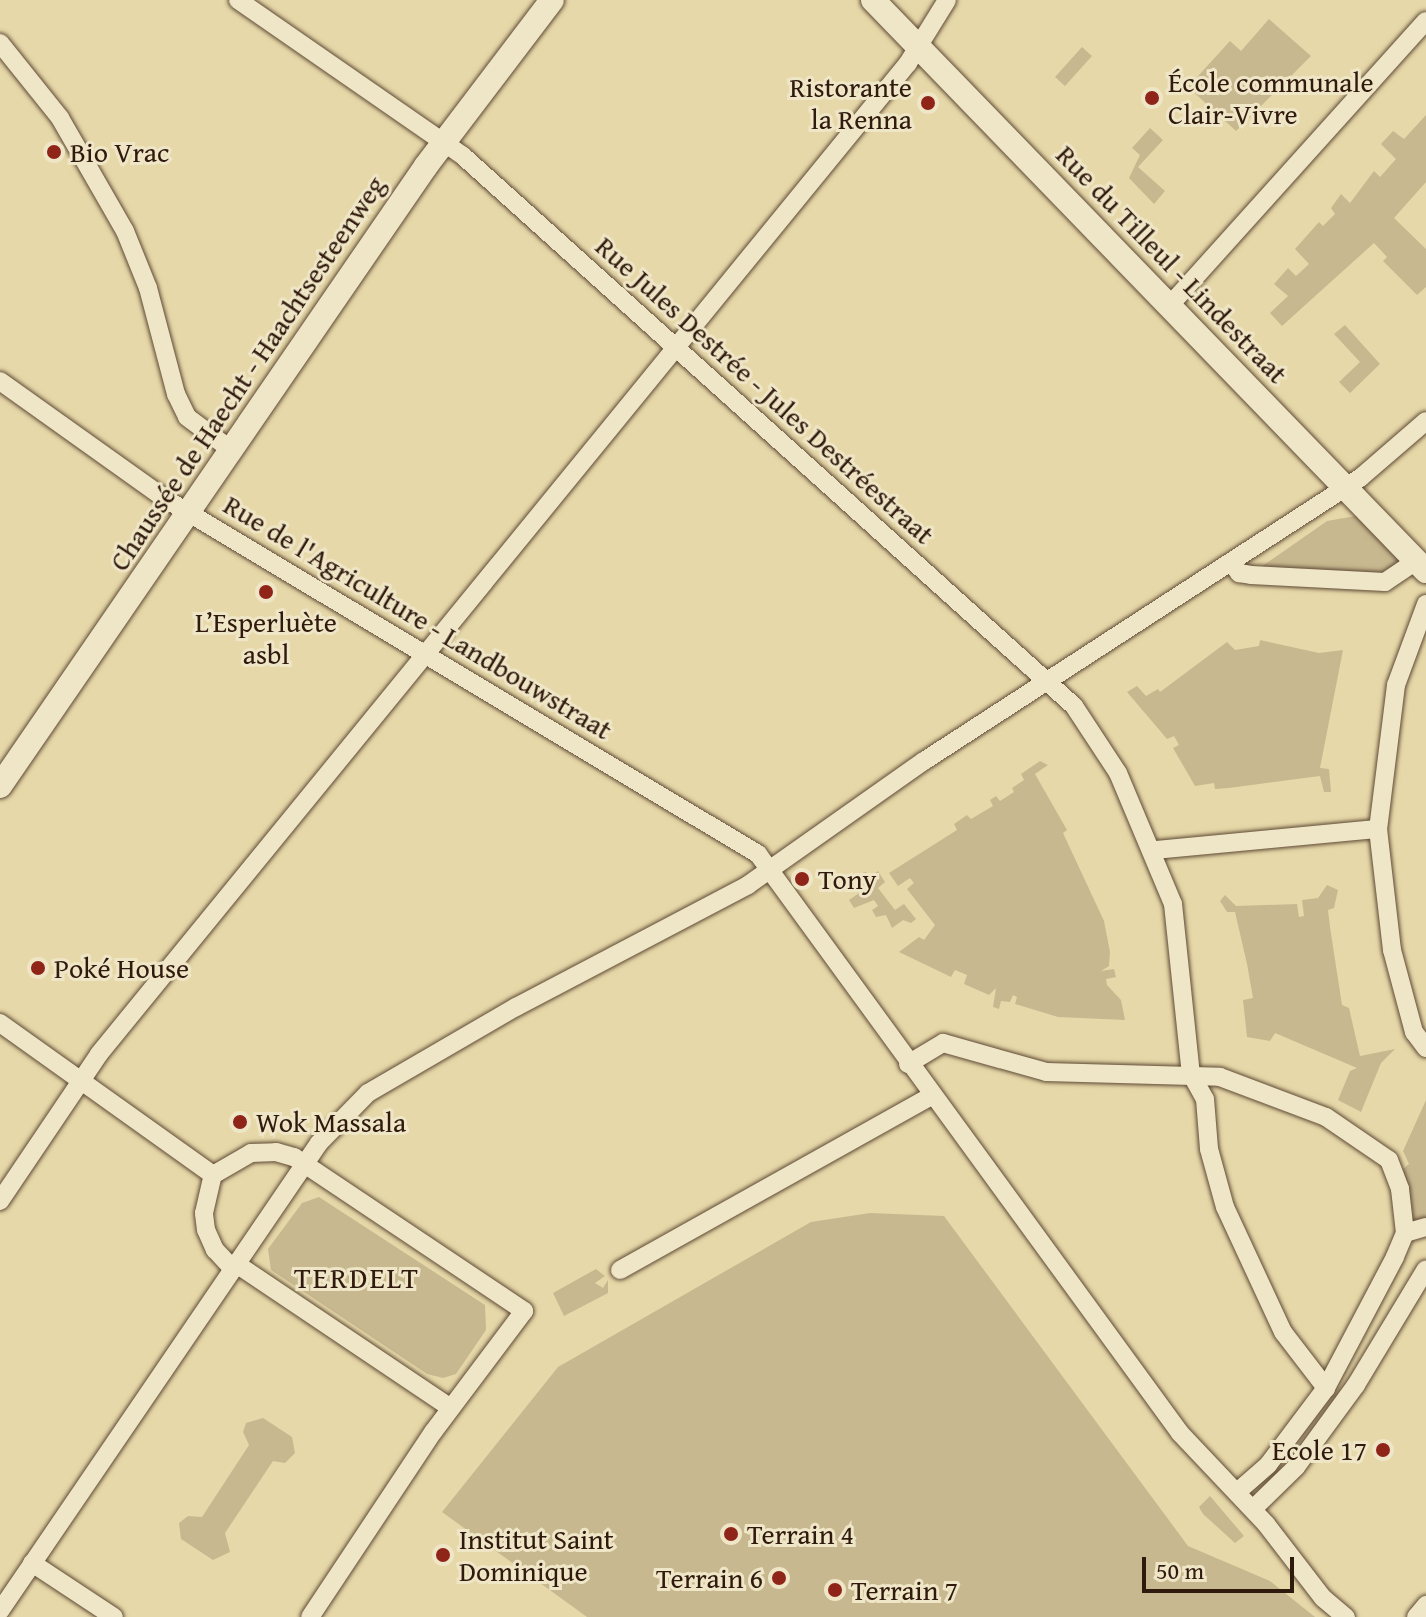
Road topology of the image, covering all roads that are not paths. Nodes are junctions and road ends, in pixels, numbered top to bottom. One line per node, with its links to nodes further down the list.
1 (238, 0): 8 (street, Rue Jules Destrée - Jules Destréestraat)
2 (552, 0): 8 (street, Chaussée de Haecht - Haachtsesteenweg)
3 (873, 0): 7 (street, Rue du Tilleul - Lindestraat)
4 (947, 0): 7 (street)
5 (1426, 21): 9 (street)
6 (0, 43): 13 (street)
7 (920, 48): 9 (street, Rue du Tilleul - Lindestraat); 10 (street)
8 (444, 142): 10 (street, Rue Jules Destrée - Jules Destréestraat); 13 (street, Chaussée de Haecht - Haachtsesteenweg)
9 (1170, 305): 14 (street, Rue du Tilleul - Lindestraat)
10 (675, 348): 19 (street); 20 (street, Rue Jules Destrée - Jules Destréestraat)
11 (0, 381): 15 (street, Rue de l'Agriculture - Landbouwstraat)
12 (1426, 421): 14 (street)
13 (230, 449): 15 (street, Chaussée de Haecht - Haachtsesteenweg)
14 (1346, 487): 16 (street); 17 (street, Rue du Tilleul - Lindestraat)
15 (187, 512): 19 (street, Rue de l'Agriculture - Landbouwstraat); 21 (street, Chaussée de Haecht - Haachtsesteenweg)
16 (1231, 562): 17 (street); 20 (street)
17 (1421, 566)
18 (1426, 604): 22 (street)
19 (424, 653): 24 (street, Rue de l'Agriculture - Landbouwstraat); 29 (street)
20 (1047, 682): 23 (street, Rue Jules Destrée - Jules Destréestraat); 24 (street)
21 (0, 786)
22 (1378, 829): 23 (street); 26 (street)
23 (1155, 850): 28 (street, Rue Jules Destrée - Jules Destréestraat)
24 (768, 869): 27 (street, Rue de l'Agriculture - Landbouwstraat); 31 (street)
25 (0, 1023): 29 (street)
26 (1426, 1048)
27 (908, 1064): 28 (street); 30 (street, Rue de l'Agriculture - Landbouwstraat)
28 (1191, 1074): 35 (street); 39 (street, Rue Jules Destrée - Jules Destréestraat)
29 (79, 1079): 32 (street); 33 (street)
30 (931, 1096): 38 (street); 41 (street, Rue de l'Agriculture - Landbouwstraat)
31 (304, 1165): 32 (street); 36 (street); 40 (street)
32 (213, 1175): 36 (street)
33 (0, 1201)
34 (1426, 1227): 35 (street)
35 (1405, 1233): 39 (street)
36 (233, 1266): 40 (street); 43 (street)
37 (1426, 1269): 42 (street)
38 (620, 1270)
39 (1326, 1388): 41 (street)
40 (451, 1408): 47 (street)
41 (1237, 1492): 42 (street, Rue de l'Agriculture - Landbouwstraat)
42 (1253, 1509): 48 (street, Rue de l'Agriculture - Landbouwstraat)
43 (32, 1563): 45 (street); 46 (street)
44 (1426, 1605): 49 (street)
45 (0, 1611)
46 (114, 1617)
47 (310, 1617)
48 (1346, 1617)
49 (1416, 1617)

